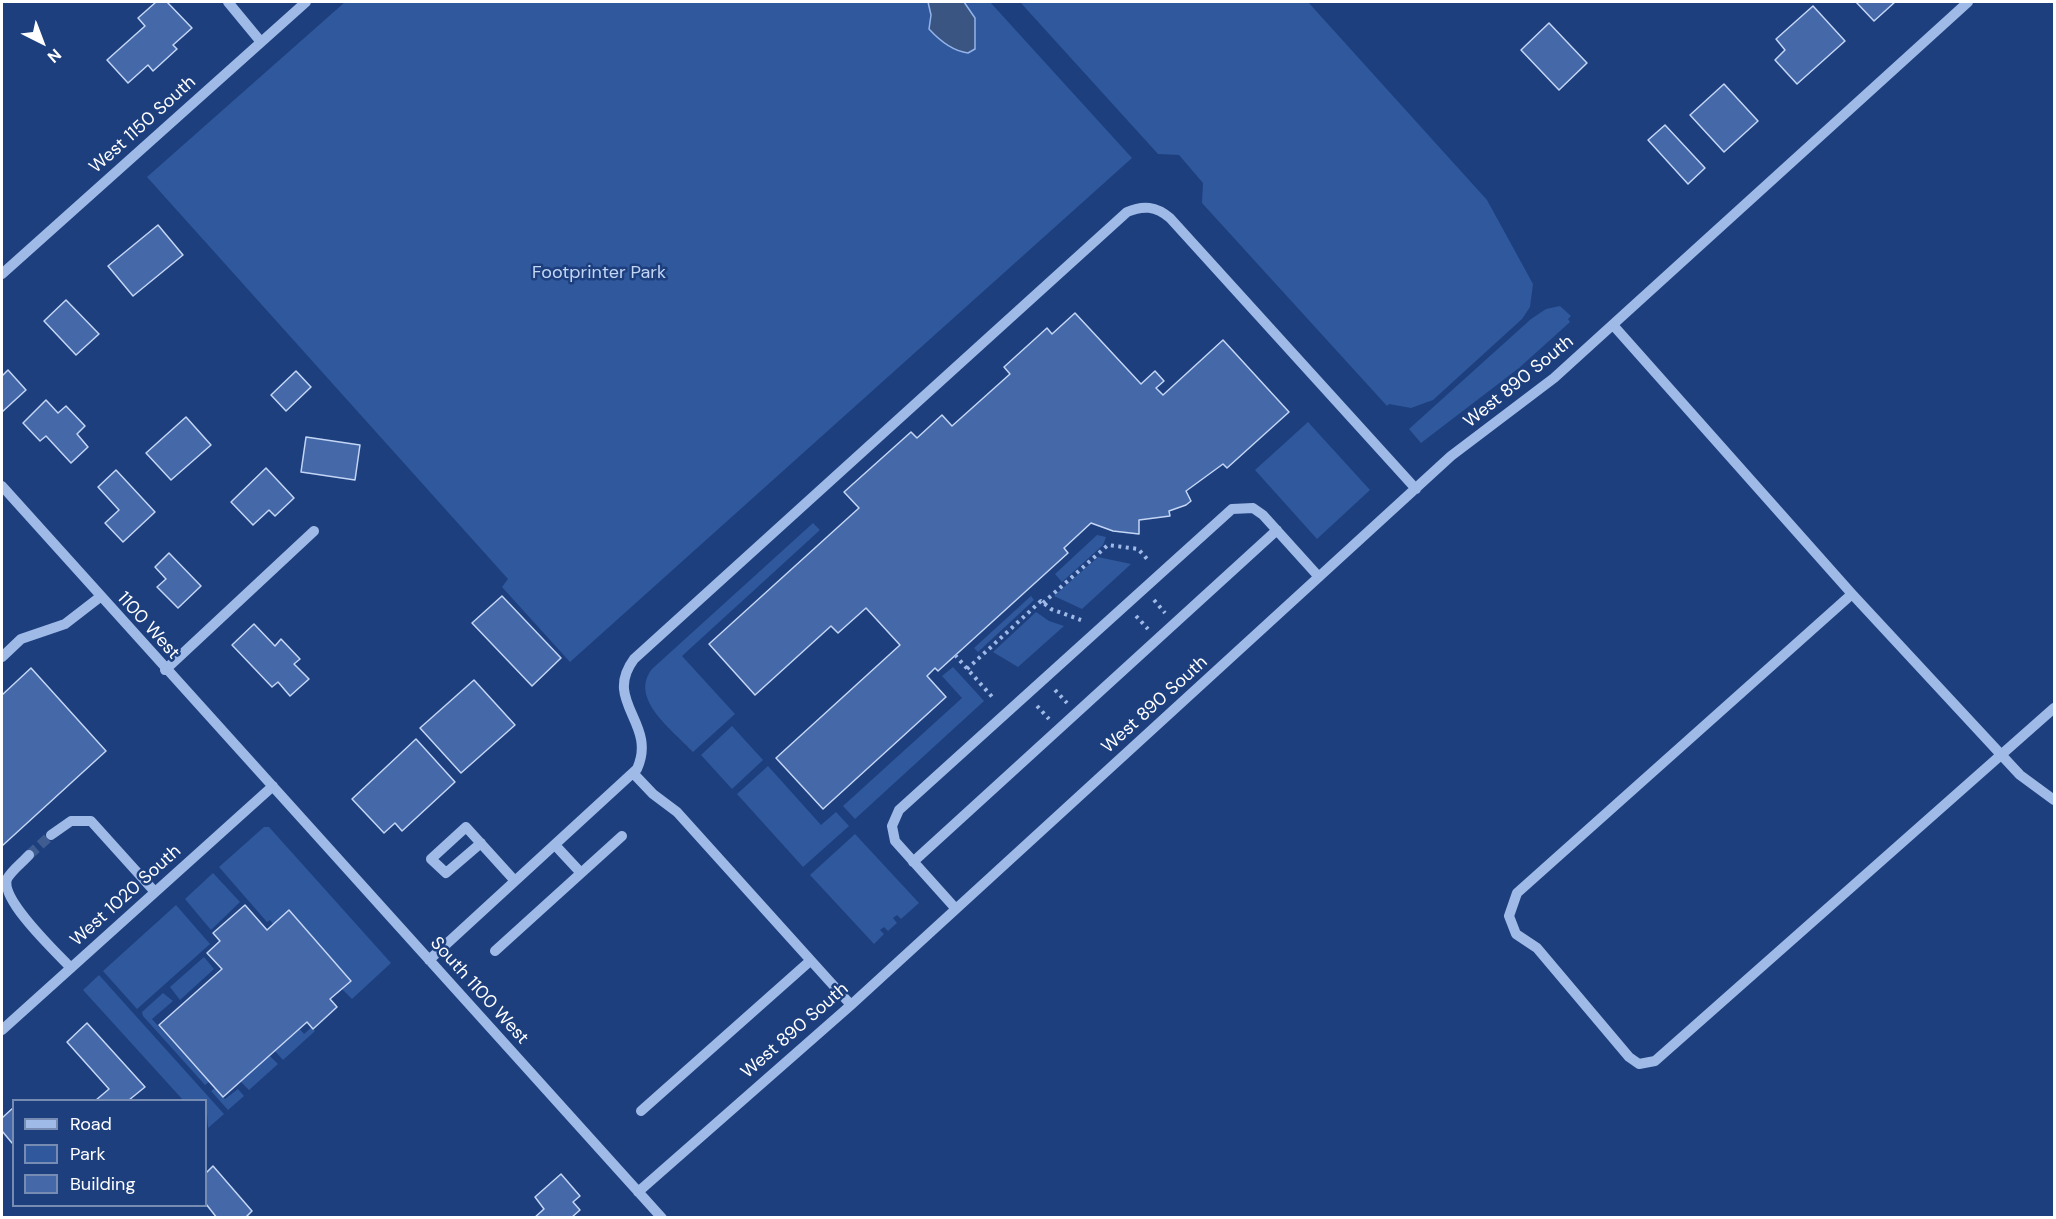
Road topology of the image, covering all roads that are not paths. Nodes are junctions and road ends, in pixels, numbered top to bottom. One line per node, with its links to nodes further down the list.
1 (228, 2): 4 (street)
2 (306, 2): 4 (street, West 1150 South)
3 (1967, 2): 6 (street, West 890 South)
4 (261, 42): 5 (street, West 1150 South)
5 (2, 274)
6 (1613, 325): 8 (street, West 890 South); 12 (street)
7 (2, 486): 13 (street, 1100 West)
8 (1416, 489): 11 (street, West 890 South); 18 (street)
9 (1277, 530): 11 (street); 26 (street); 26 (street)
10 (314, 531): 15 (street)
11 (1319, 577): 30 (street, West 890 South)
12 (1852, 594): 17 (street); 17 (street)
13 (100, 597): 14 (street); 15 (street, 1100 West)
14 (2, 657)
15 (165, 670): 19 (street, 1100 West)
16 (2055, 708): 17 (street)
17 (2001, 755): 20 (street)
18 (633, 773): 24 (street); 33 (street)
19 (273, 786): 29 (street, West 1020 South); 32 (street, South 1100 West)
20 (2055, 800)
21 (51, 835): 29 (street)
22 (622, 836): 27 (street)
23 (481, 843): 23 (street); 28 (street)
24 (555, 845): 27 (street); 28 (street)
25 (29, 855): 34 (street)
26 (913, 862): 30 (street)
27 (580, 873): 31 (street)
28 (515, 881): 32 (street)
29 (155, 892): 34 (street, West 1020 South)
30 (956, 909): 35 (street, West 890 South)
31 (495, 951)
32 (429, 960): 38 (street, South 1100 West)
33 (810, 961): 35 (street); 37 (street)
34 (71, 968): 36 (street, West 1020 South)
35 (851, 1005): 38 (street, West 890 South)
36 (2, 1030)
37 (641, 1111)
38 (638, 1191): 39 (street, South 1100 West)
39 (662, 1218)

